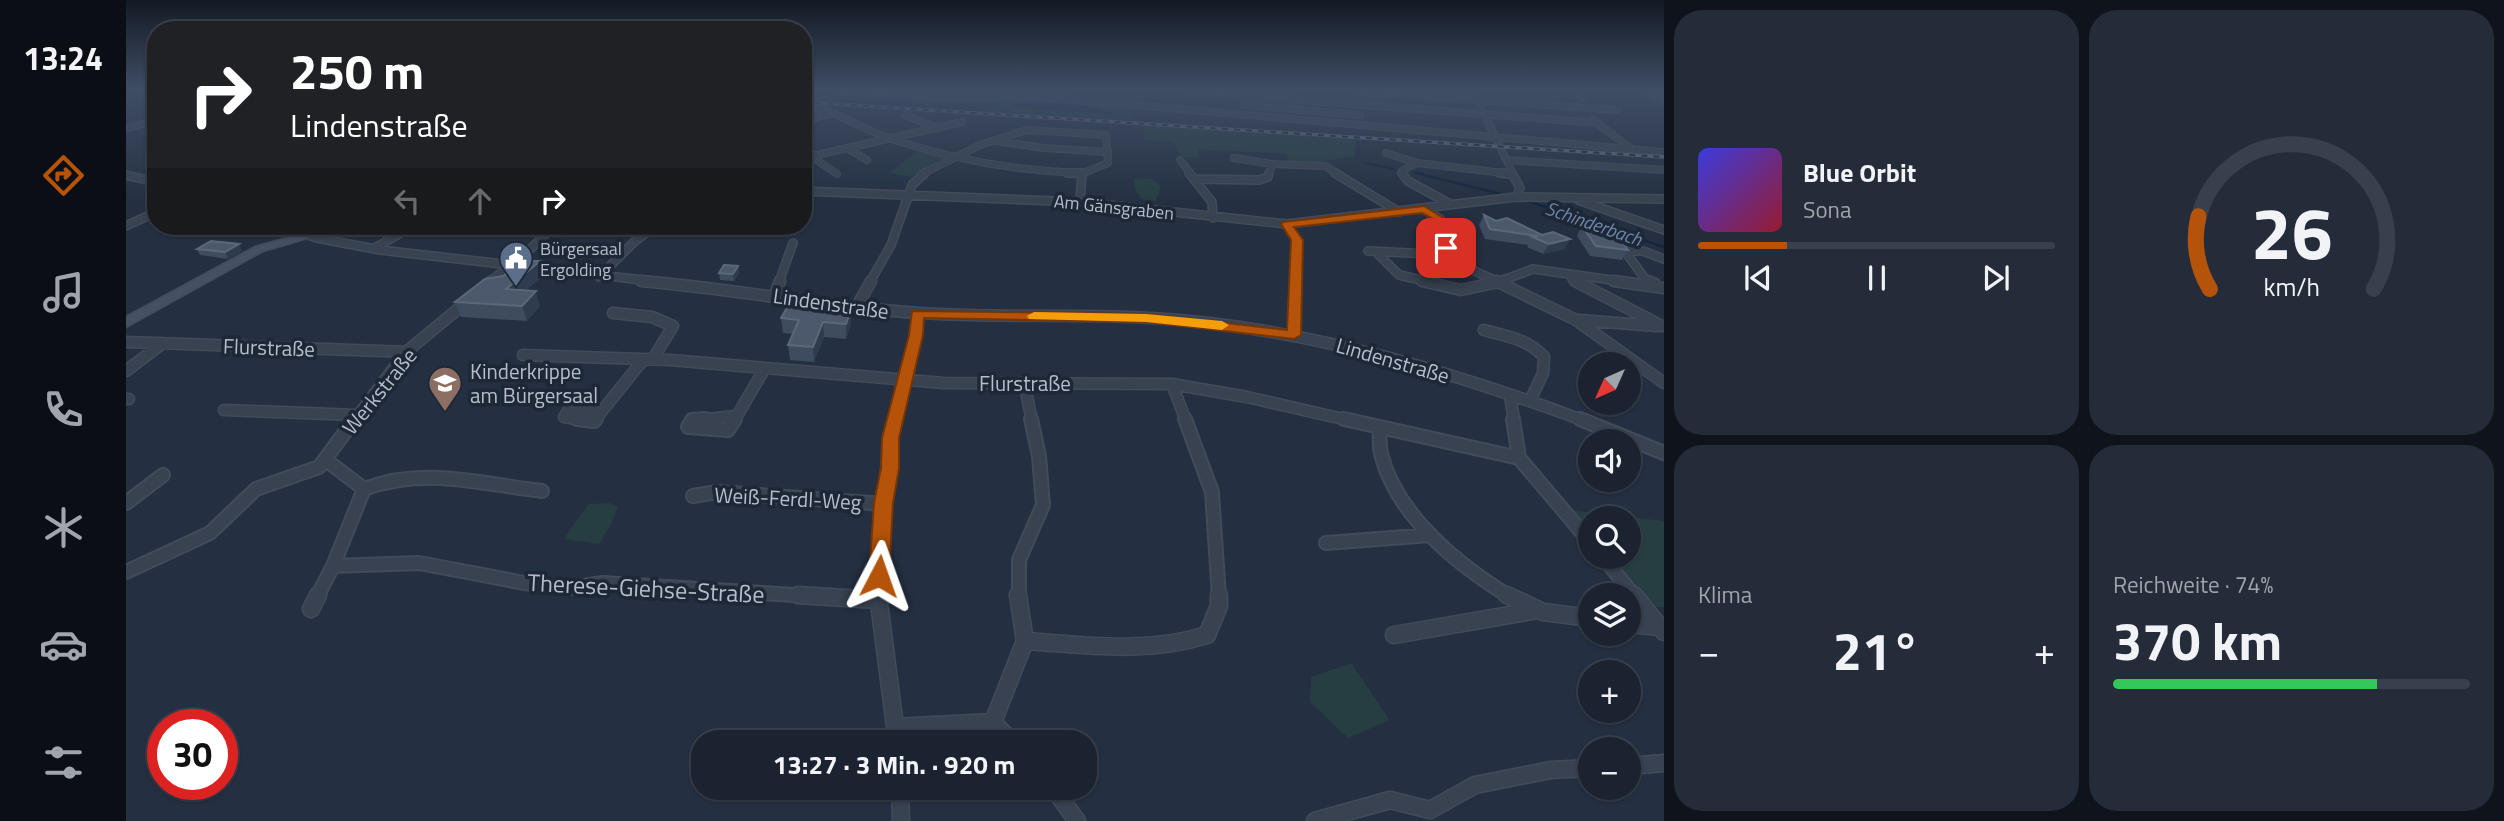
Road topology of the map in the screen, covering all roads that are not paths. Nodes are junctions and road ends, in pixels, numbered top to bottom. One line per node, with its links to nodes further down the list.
1 (865, 127): 7 (street)
2 (1397, 127): 6 (street)
3 (1491, 127): 6 (street)
4 (1603, 127): 10 (street)
5 (937, 128): 7 (street)
6 (1495, 136): 10 (street); 20 (street)
7 (888, 138): 9 (street); 14 (street)
8 (994, 140): 11 (street); 11 (street); 14 (street)
9 (847, 148): 15 (street); 18 (street)
10 (1633, 150): 12 (street)
11 (1108, 152): 25 (street)
12 (1664, 152)
13 (1386, 153): 21 (street)
14 (959, 155): 25 (street); 33 (street)
15 (812, 156)
16 (1234, 158): 22 (street)
17 (812, 160): 26 (street)
18 (867, 160)
19 (1180, 160): 30 (street)
20 (1507, 160): 23 (street); 27 (street)
21 (1418, 163): 27 (street); 38 (street)
22 (1272, 164): 30 (street); 40 (street)
23 (1604, 166): 24 (street); 29 (street)
24 (1664, 170)
25 (1081, 173): 37 (street)
26 (836, 174)
27 (1512, 174): 34 (street)
28 (126, 175): 31 (street)
29 (1613, 177)
30 (1194, 179): 42 (street)
31 (147, 180)
32 (812, 191): 33 (street, Am Gänsgraben)
33 (907, 196): 37 (street, Am Gänsgraben); 66 (street)
34 (1516, 197): 35 (street, Am Gänsgraben); 38 (street, Am Gänsgraben)
35 (1572, 197): 36 (street, Am Gänsgraben); 46 (street)
36 (1664, 199)
37 (1080, 202): 42 (street, Am Gänsgraben)
38 (1450, 204): 39 (street, Am Gänsgraben)
39 (1424, 209): 40 (street, Am Gänsgraben); 58 (street)
40 (1399, 212): 44 (street, Am Gänsgraben)
41 (147, 216): 45 (street)
42 (1213, 218): 44 (street, Am Gänsgraben)
43 (1664, 223): 46 (street)
44 (1287, 224): 73 (street)
45 (126, 226)
46 (1653, 226): 47 (street)
47 (1664, 230)
48 (300, 235): 53 (street, Lindenstraße)
49 (312, 235): 53 (street)
50 (397, 235): 55 (street)
51 (544, 235): 60 (street, Werkstraße)
52 (644, 235): 62 (street)
53 (305, 237): 55 (street, Lindenstraße); 70 (street)
54 (793, 243): 65 (street)
55 (373, 249): 60 (street, Lindenstraße)
56 (1368, 251): 57 (street)
57 (1381, 253): 58 (street); 63 (street)
58 (1452, 255): 63 (street)
59 (1664, 259): 64 (street)
60 (509, 267): 62 (street, Lindenstraße); 76 (street, Werkstraße)
61 (1561, 273): 63 (street); 64 (street); 71 (street)
62 (599, 277): 65 (street, Lindenstraße)
63 (1500, 282): 69 (street)
64 (1664, 288)
65 (775, 295): 66 (street, Lindenstraße)
66 (856, 307): 68 (street, Lindenstraße)
67 (613, 313): 78 (street)
68 (917, 313): 73 (street, Lindenstraße); 81 (street)
69 (1576, 320): 71 (street); 83 (street)
70 (126, 323)
71 (1663, 326)
72 (1484, 330): 86 (street)
73 (1294, 335): 85 (street, Lindenstraße)
74 (126, 342): 75 (street, Flurstraße)
75 (163, 343): 76 (street, Flurstraße); 80 (street)
76 (409, 352): 89 (street, Werkstraße)
77 (523, 355): 78 (street, Flurstraße)
78 (648, 359): 79 (street, Flurstraße); 88 (street)
79 (765, 368): 81 (street, Flurstraße); 90 (street)
80 (126, 371)
81 (903, 381): 82 (street, Flurstraße); 100 (street)
82 (1024, 382): 84 (street, Flurstraße); 114 (street)
83 (1664, 383)
84 (1172, 384): 91 (street, Flurstraße); 114 (street)
85 (1510, 395): 86 (street, Lindenstraße); 93 (street)
86 (1530, 401): 92 (street, Lindenstraße)
87 (225, 410): 89 (street)
88 (602, 410)
89 (357, 415): 94 (street, Werkstraße)
90 (736, 416)
91 (1379, 427): 93 (street, Flurstraße); 102 (street)
92 (1664, 453)
93 (1519, 458): 101 (street)
94 (322, 463): 96 (street); 106 (street)
95 (163, 475): 99 (street)
96 (364, 489): 97 (street); 104 (street)
97 (542, 491)
98 (693, 496): 100 (street, Weiß-Ferdl-Weg)
99 (126, 503)
100 (884, 503): 107 (street)
101 (1578, 528)
102 (1431, 535): 103 (street); 109 (street)
103 (1326, 543)
104 (332, 566): 107 (street, Therese-Giehse-Straße); 108 (street)
105 (1613, 569): 112 (street)
106 (126, 572)
107 (878, 600): 116 (street)
108 (311, 609)
109 (1538, 610): 110 (street); 113 (street)
110 (1578, 616)
111 (1641, 626): 112 (street)
112 (1662, 629)
113 (1394, 635)
114 (1025, 641): 115 (street)
115 (993, 722): 117 (street); 118 (street)
116 (895, 730)
117 (933, 730)
118 (1001, 730)
119 (1664, 763): 120 (street)
120 (1641, 765)
121 (1578, 769): 126 (street)
122 (900, 800): 124 (street)
123 (1062, 800): 125 (street)
124 (901, 821)
125 (1077, 821)
126 (1315, 821)

